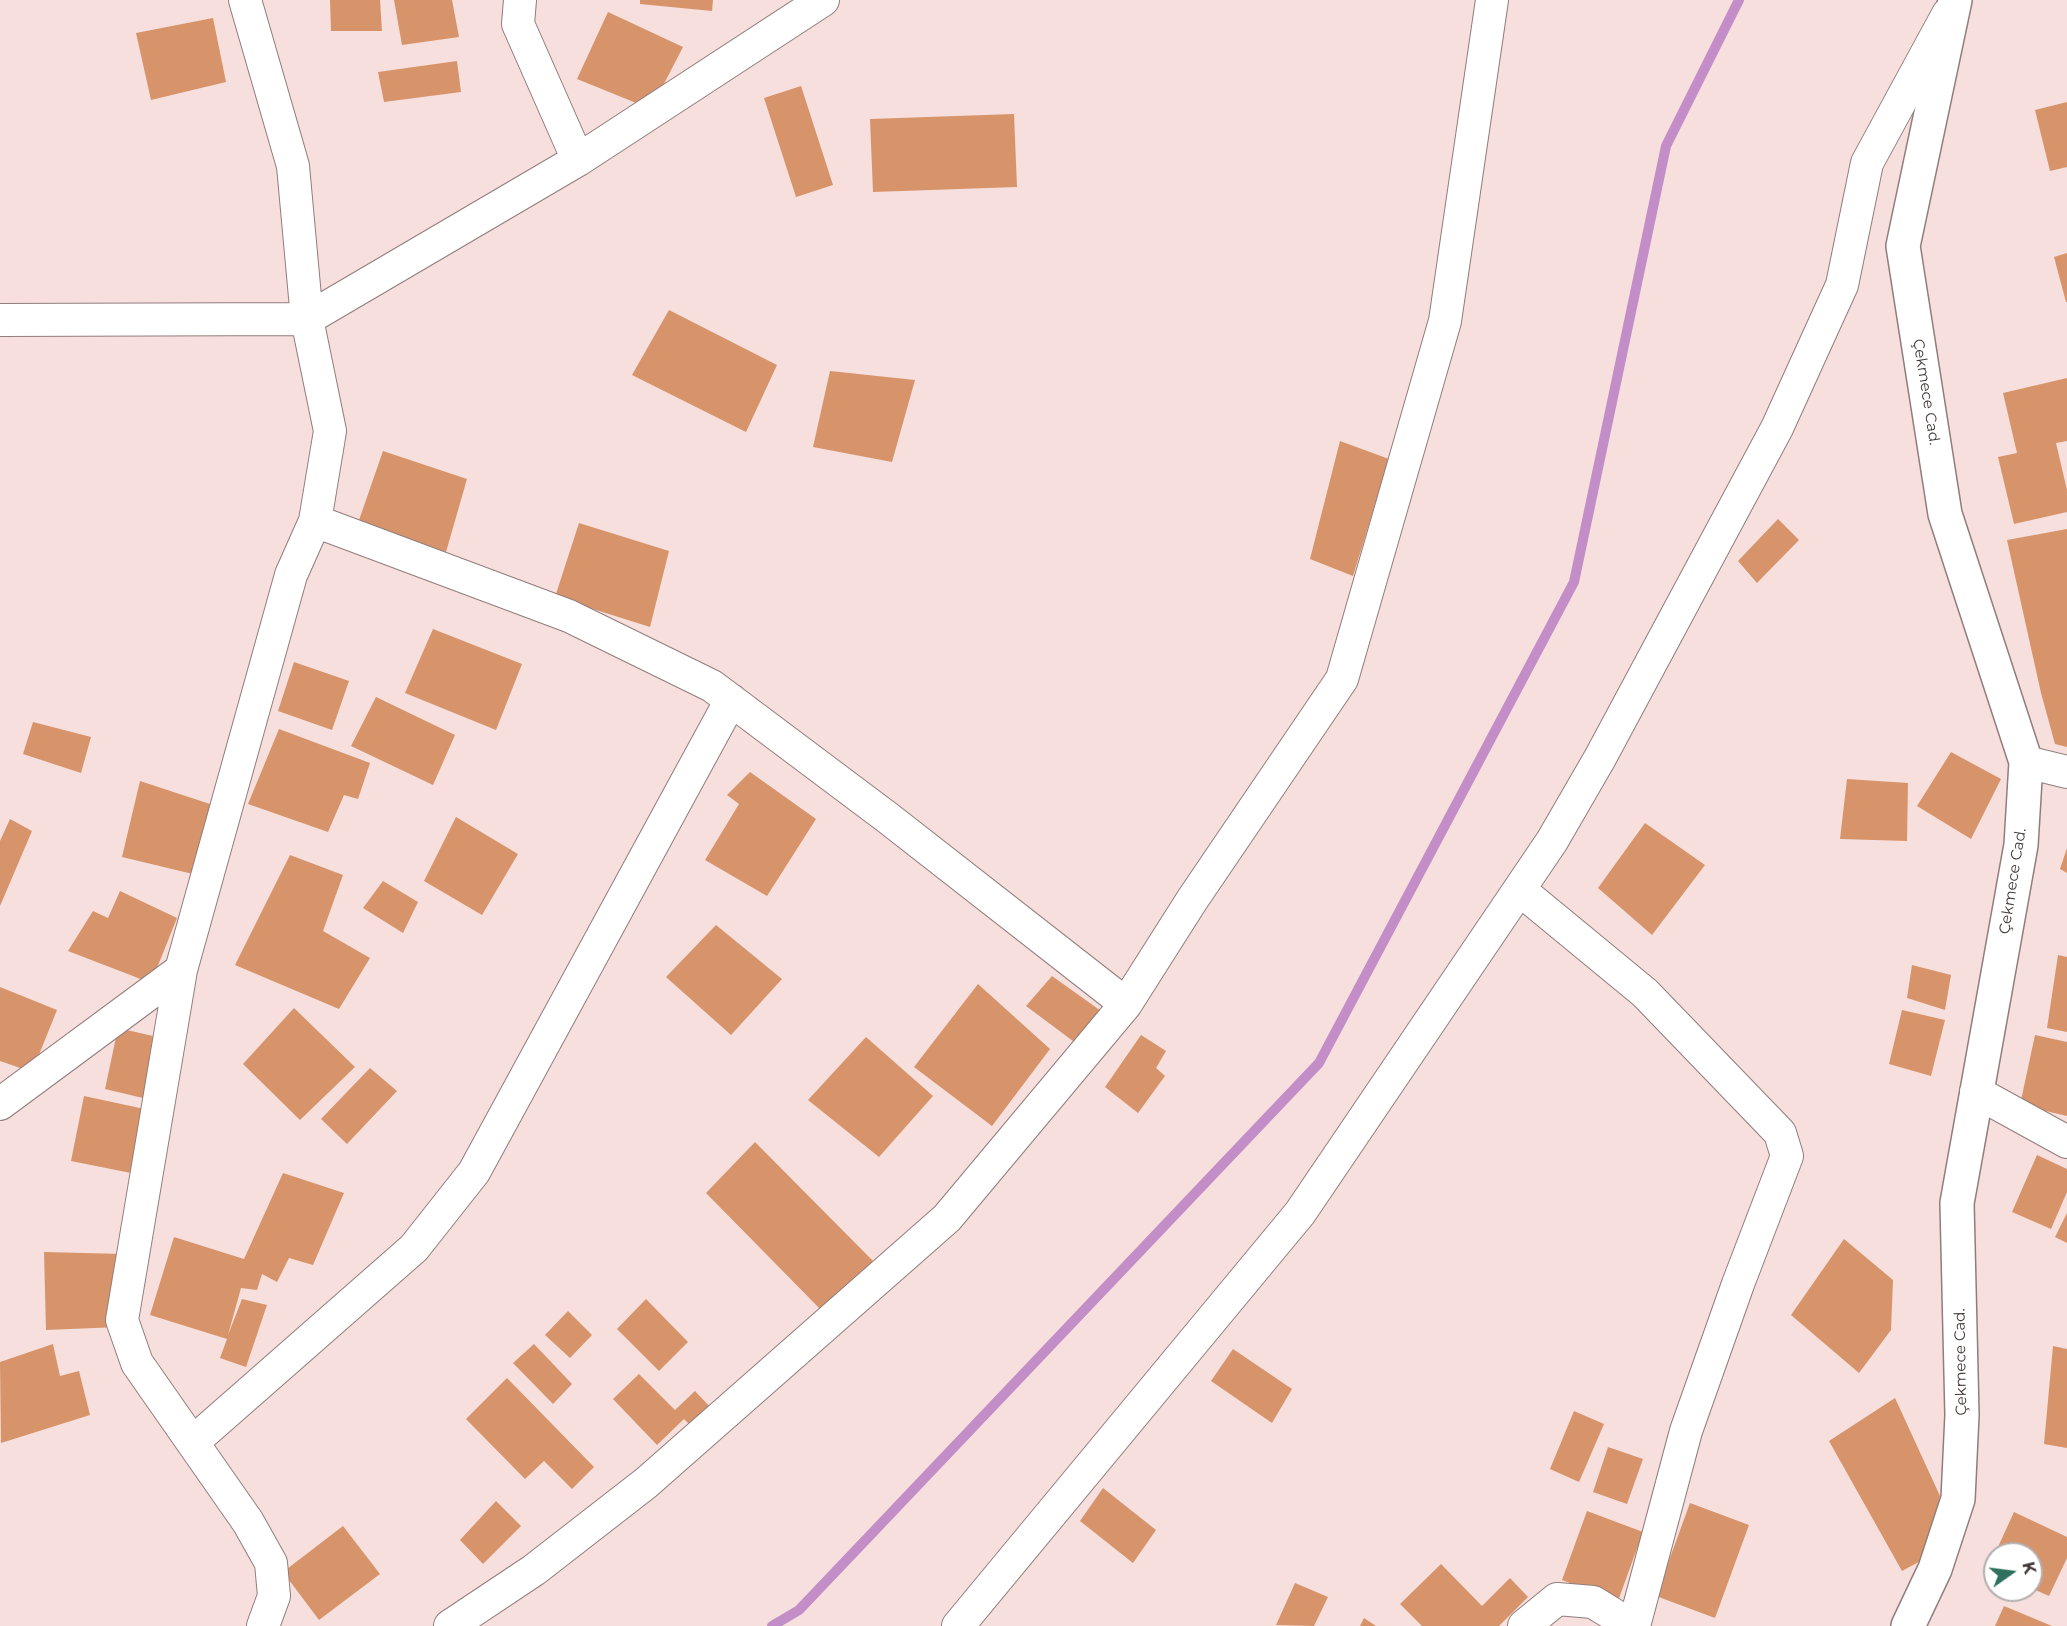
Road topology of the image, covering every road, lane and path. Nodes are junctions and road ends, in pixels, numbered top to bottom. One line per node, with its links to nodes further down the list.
1 (245, 0): 7 (street)
2 (520, 0): 6 (street)
3 (823, 0): 6 (street)
4 (1492, 0): 15 (street)
5 (1954, 3): 11 (street, Çekmece Cad.); 13 (street)
6 (578, 160): 7 (street)
7 (307, 319): 8 (street); 9 (street)
8 (0, 320)
9 (315, 521): 10 (street); 14 (street)
10 (731, 700): 15 (street); 19 (street)
11 (2026, 762): 12 (street); 16 (street, Çekmece Cad.)
12 (2067, 772)
13 (1520, 890): 22 (street); 24 (street)
14 (181, 970): 17 (street); 19 (street)
15 (1126, 1004): 21 (street)
16 (1976, 1092): 18 (street); 25 (street, Çekmece Cad.)
17 (0, 1104)
18 (2067, 1142)
19 (193, 1442): 20 (street)
20 (263, 1626)
21 (450, 1626)
22 (958, 1626)
23 (1524, 1626): 24 (street)
24 (1633, 1626)
25 (1908, 1626)

